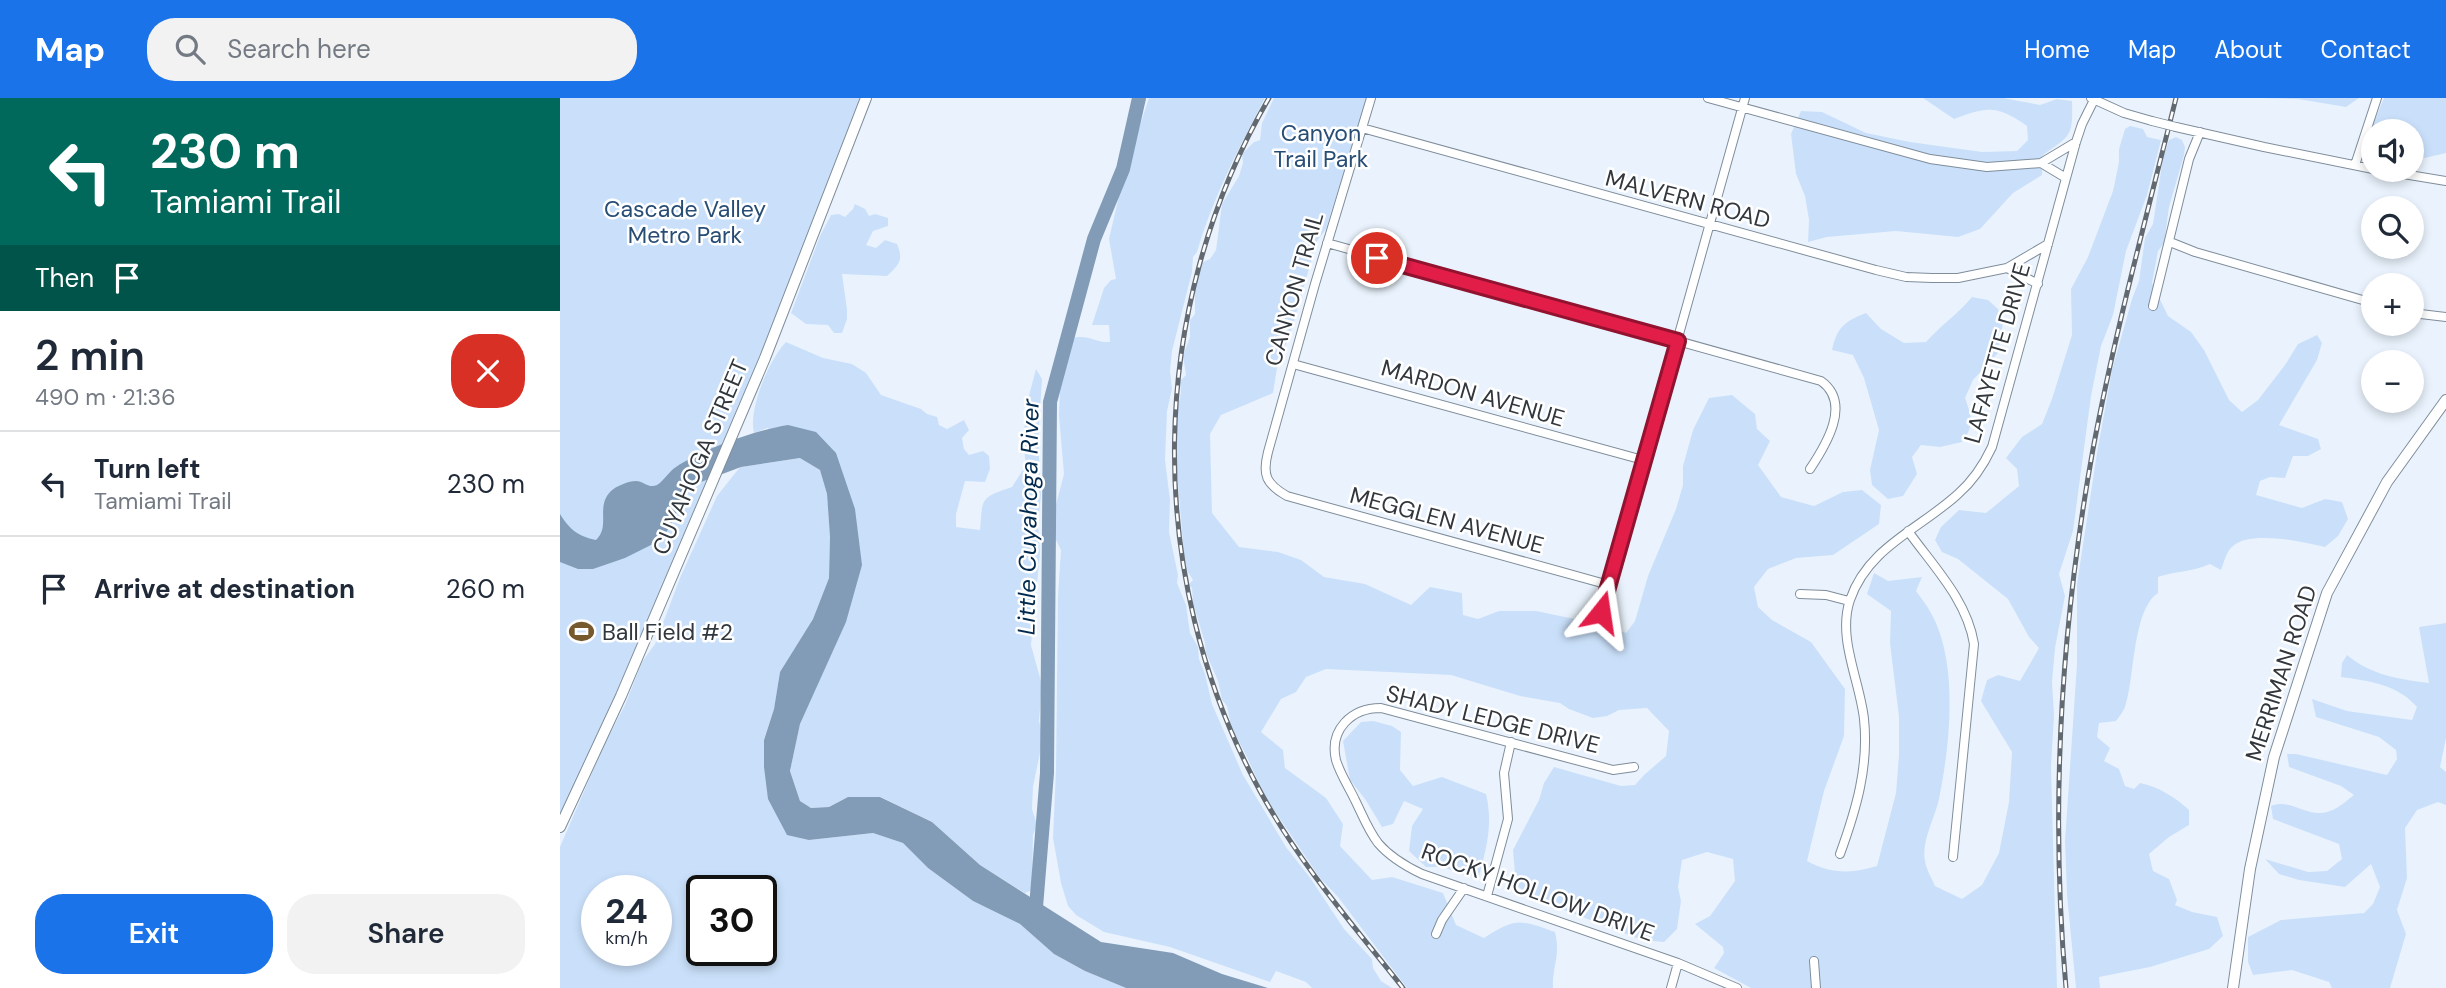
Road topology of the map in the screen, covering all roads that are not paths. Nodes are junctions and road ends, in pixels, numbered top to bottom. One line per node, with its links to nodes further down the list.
1 (866, 98): 41 (street, CUYAHOGA STREET)
2 (1371, 98): 8 (street, CANYON TRAIL)
3 (1708, 98): 7 (street)
4 (1745, 98): 7 (street)
5 (2377, 98): 12 (street)
6 (2093, 99): 9 (street, bridge); 10 (street, LAFAYETTE DRIVE)
7 (1742, 108): 11 (street); 17 (street)
8 (1362, 128): 17 (street, MALVERN ROAD); 19 (street, CANYON TRAIL)
9 (2200, 132): 12 (street); 18 (street)
10 (2076, 142): 11 (street); 15 (street, LAFAYETTE DRIVE)
11 (2041, 163): 15 (street)
12 (2355, 165): 13 (street)
13 (2361, 166)
14 (2424, 177): 16 (street)
15 (2066, 178): 20 (street, LAFAYETTE DRIVE)
16 (2446, 181)
17 (1710, 225): 21 (street, MALVERN ROAD); 27 (street)
18 (2170, 242): 23 (street); 24 (street)
19 (1326, 243): 27 (street); 28 (street, CANYON TRAIL)
20 (2048, 244): 21 (street, MALVERN ROAD); 22 (street, LAFAYETTE DRIVE)
21 (2007, 268): 22 (street)
22 (2038, 284): 33 (street, LAFAYETTE DRIVE)
23 (2361, 300)
24 (2153, 306)
25 (2424, 314): 26 (street)
26 (2446, 317)
27 (1678, 341): 30 (street); 31 (street)
28 (1293, 364): 30 (street, MARDON AVENUE); 32 (street, CANYON TRAIL)
29 (2446, 400): 52 (street, MERRIMAN ROAD)
30 (1643, 460): 34 (street)
31 (1810, 469)
32 (1276, 490): 34 (street, MEGGLEN AVENUE)
33 (1908, 531): 36 (street, LAFAYETTE DRIVE); 43 (street)
34 (1609, 584): 37 (street)
35 (1800, 594): 36 (street)
36 (1849, 601): 42 (street, LAFAYETTE DRIVE)
37 (1601, 612)
38 (1345, 721): 39 (street, SHADY LEDGE DRIVE); 44 (street, ROCKY HOLLOW DRIVE)
39 (1511, 742): 40 (street, SHADY LEDGE DRIVE); 45 (street)
40 (1633, 767)
41 (560, 827)
42 (1840, 854)
43 (1953, 857)
44 (1464, 888): 45 (street, ROCKY HOLLOW DRIVE); 46 (street)
45 (1487, 896): 48 (street, ROCKY HOLLOW DRIVE)
46 (1436, 934)
47 (1814, 961): 51 (street)
48 (1678, 963): 49 (street); 50 (street, ROCKY HOLLOW DRIVE)
49 (1671, 988)
50 (1737, 988)
51 (1816, 988)
52 (2233, 988)

